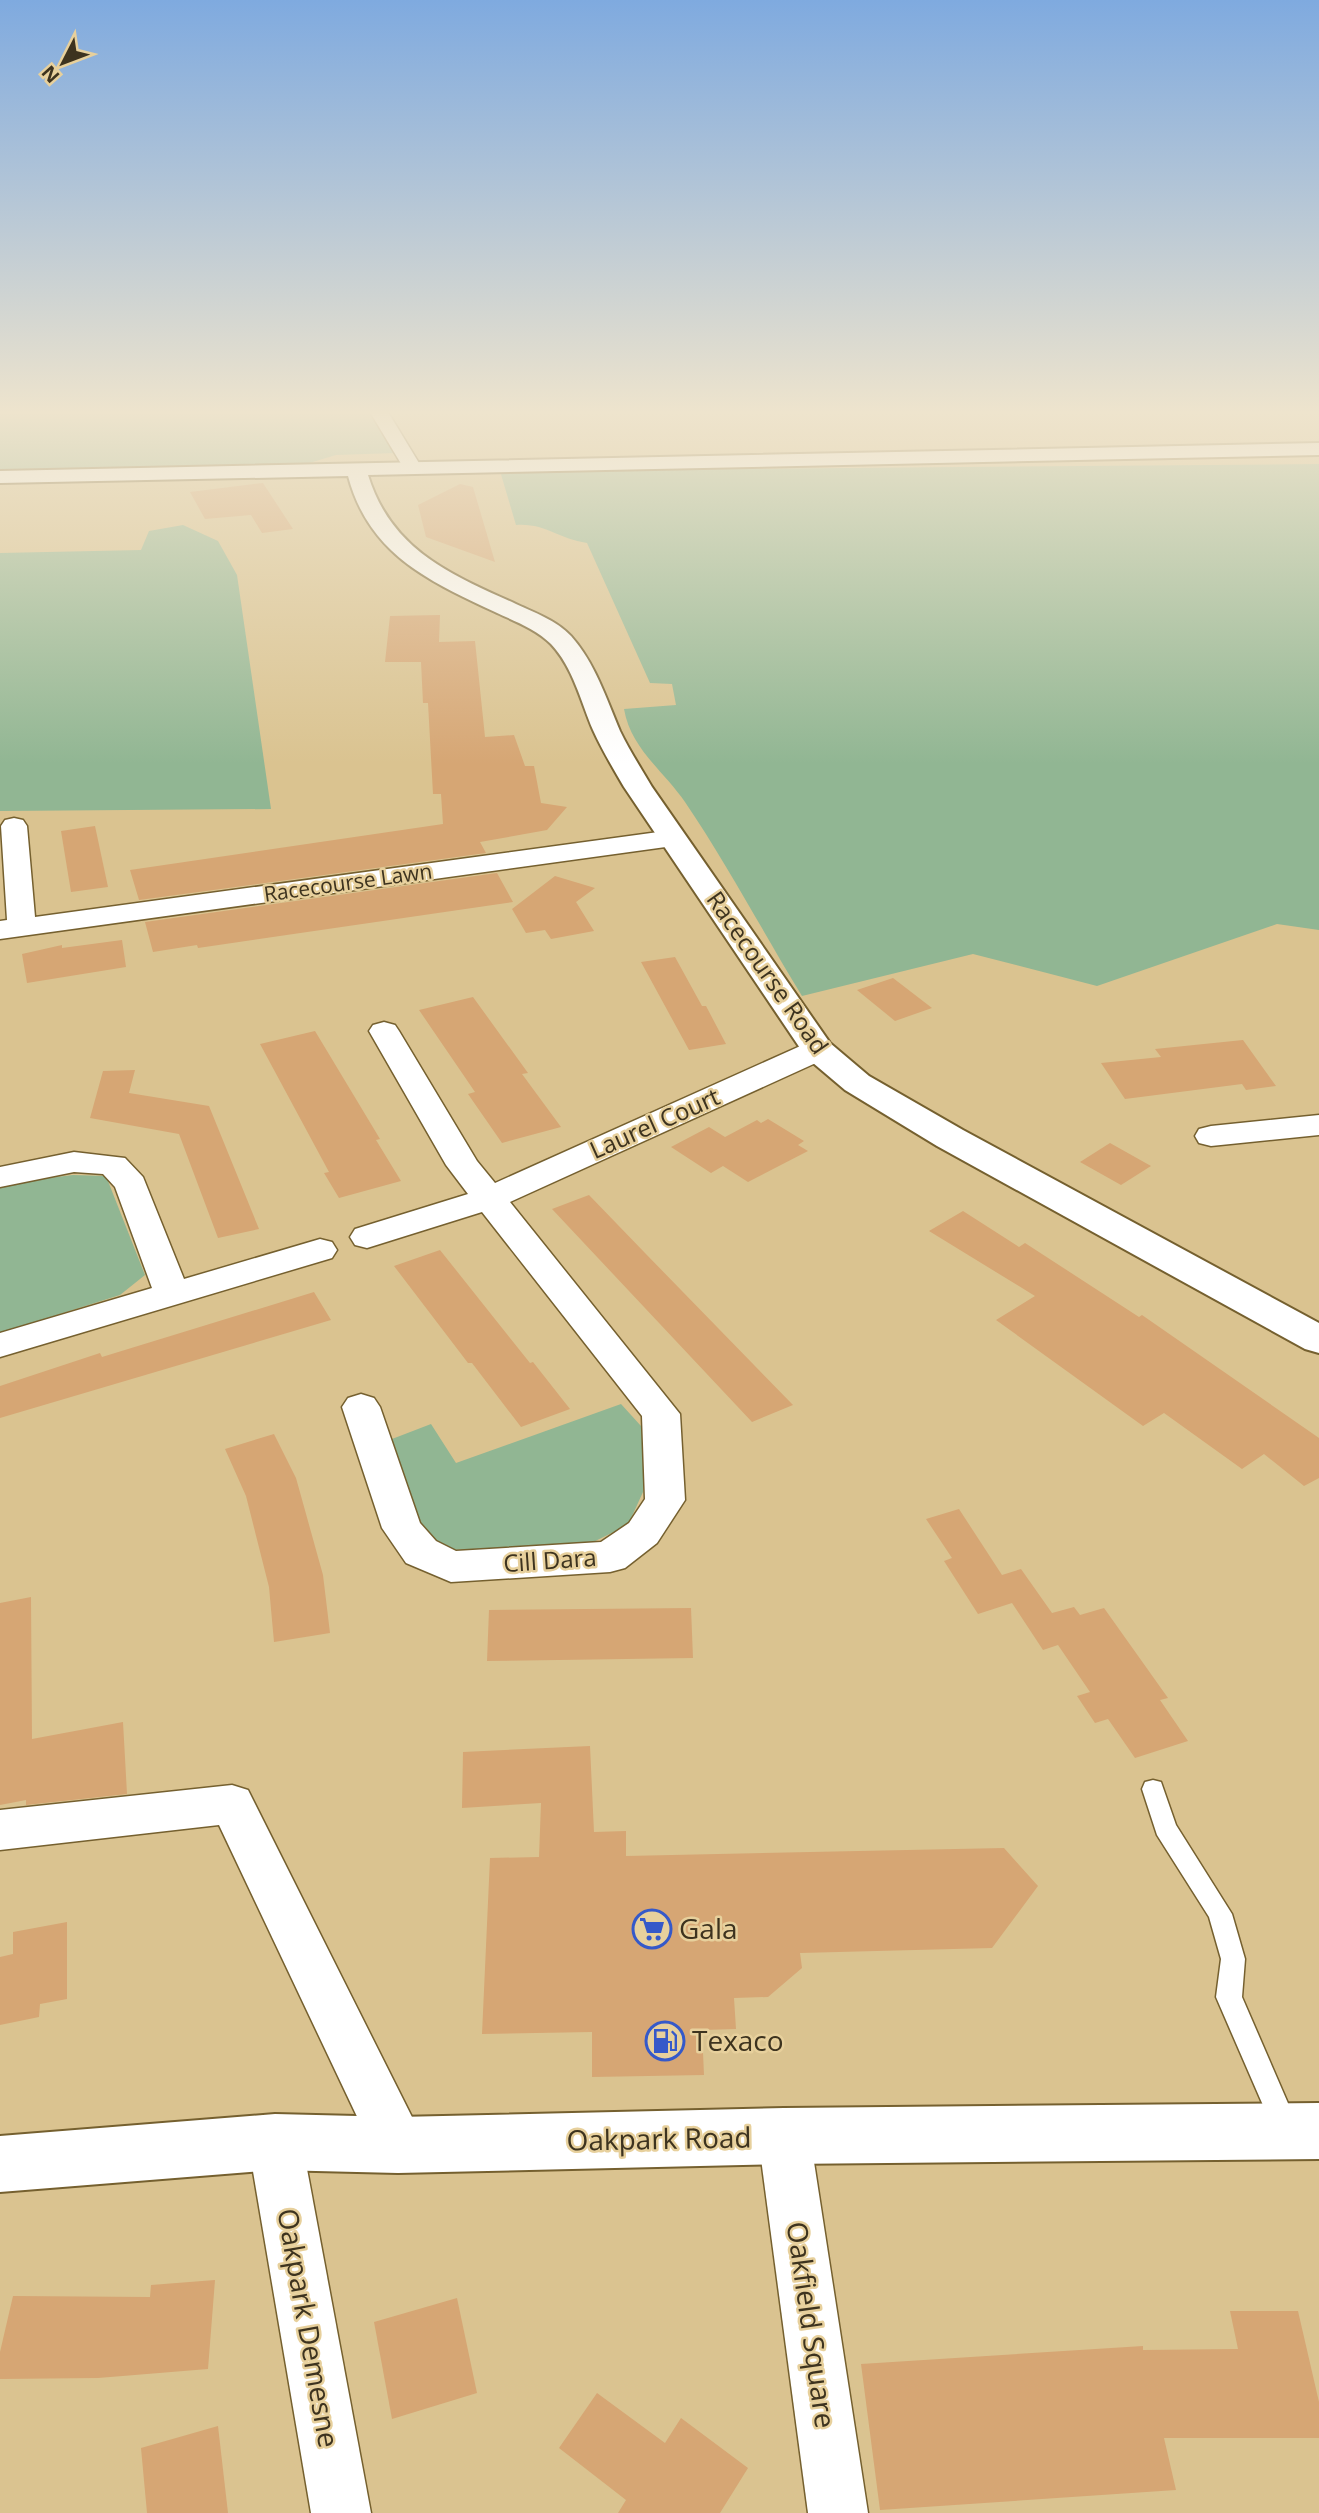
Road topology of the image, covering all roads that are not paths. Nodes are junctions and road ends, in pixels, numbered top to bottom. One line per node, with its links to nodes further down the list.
1 (382, 529): 3 (street, Racecourse Road)
2 (14, 826): 4 (street, Racecourse Lawn)
3 (673, 838): 4 (street, Racecourse Lawn); 6 (street, Racecourse Road)
4 (11, 929)
5 (384, 1031): 10 (street)
6 (818, 1050): 10 (street, Laurel Court); 14 (street, Racecourse Road)
7 (1319, 1125): 8 (street)
8 (1211, 1136)
9 (0, 1177): 13 (street)
10 (492, 1198): 11 (street, Laurel Court); 16 (street, Cill Dara)
11 (367, 1237)
12 (320, 1250): 13 (street)
13 (173, 1294): 15 (street)
14 (1319, 1340)
15 (0, 1345)
16 (361, 1407)
17 (1153, 1789): 19 (lane)
18 (0, 1830): 22 (street)
19 (1303, 2131): 20 (street, Oakpark Road)
20 (784, 2136): 22 (street, Oakpark Road); 25 (street, Oakfield Square)
21 (275, 2142): 22 (street, Oakpark Road); 23 (street, Oakpark Road); 24 (street, Oakpark Demesne)
22 (398, 2145)
23 (0, 2164)
24 (341, 2513)
25 (838, 2513)

